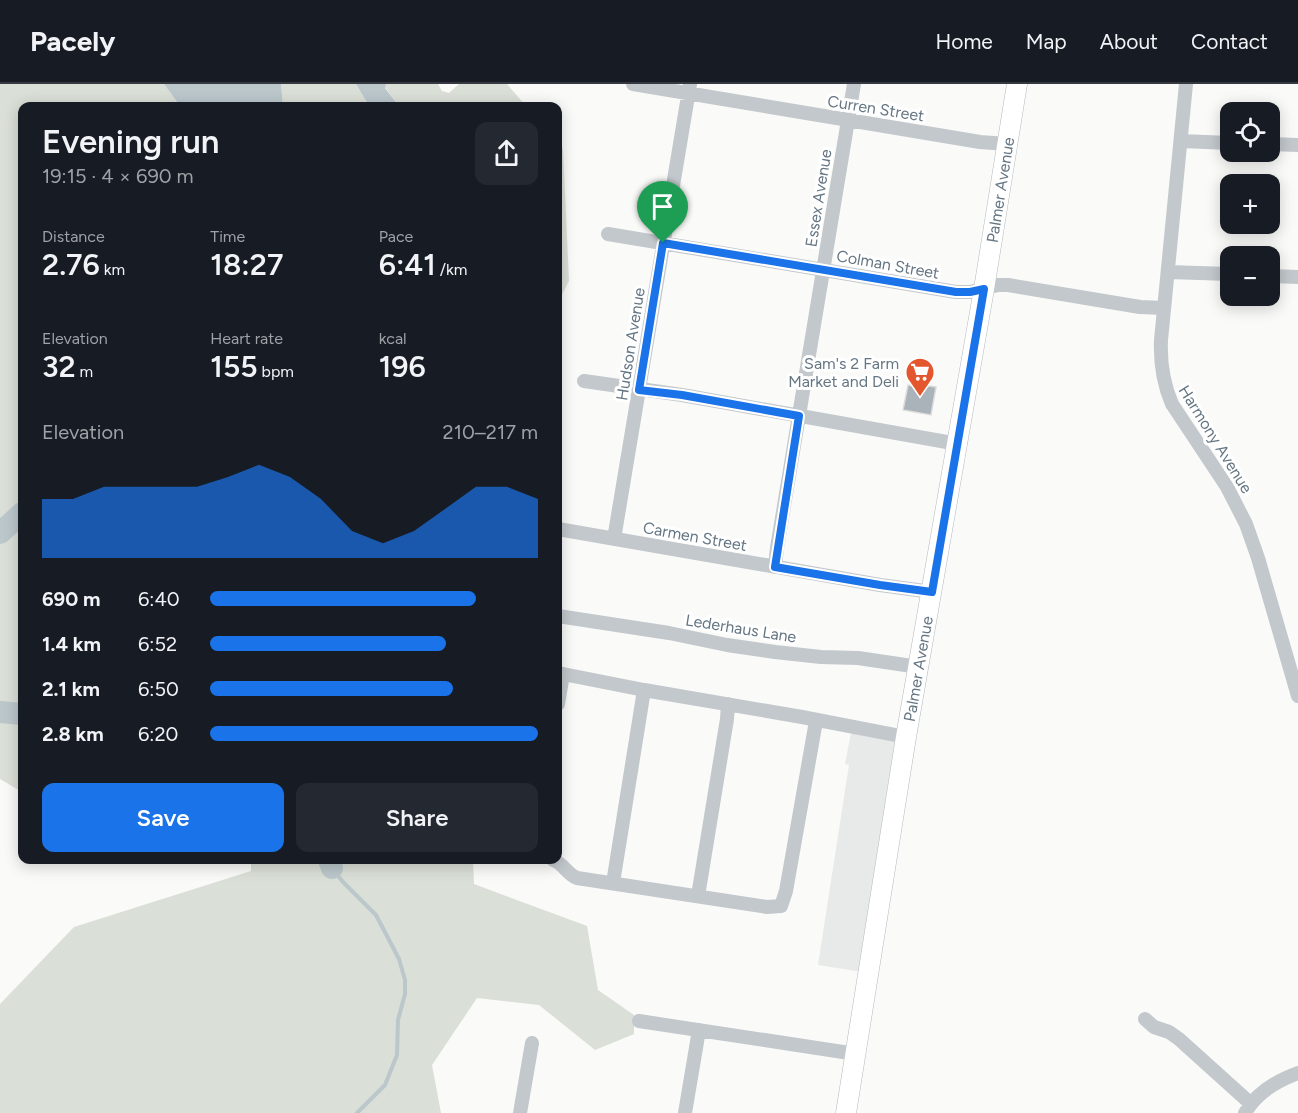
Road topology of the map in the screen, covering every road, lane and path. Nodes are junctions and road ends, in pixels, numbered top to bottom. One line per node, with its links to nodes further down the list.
1 (633, 84): 5 (street, Curren Street)
2 (854, 84): 6 (street, Essex Avenue)
3 (1017, 84): 9 (street, Palmer Avenue)
4 (1186, 84): 7 (street, Harmony Avenue)
5 (689, 89): 6 (street, Curren Street); 13 (street, Hudson Avenue)
6 (848, 121): 9 (street, Curren Street); 14 (street, Essex Avenue)
7 (1181, 141): 8 (street); 15 (street, Harmony Avenue)
8 (1220, 143)
9 (1007, 144): 19 (street, Palmer Avenue)
10 (1280, 144): 11 (street)
11 (1298, 145)
12 (609, 234): 13 (street, Colman Street)
13 (663, 243): 14 (street, Colman Street); 22 (street, Hudson Avenue)
14 (823, 269): 19 (street, Colman Street); 23 (street, Essex Avenue)
15 (1168, 272): 16 (street); 20 (street, Harmony Avenue)
16 (1220, 274)
17 (1280, 276): 18 (street)
18 (1298, 277)
19 (984, 289): 20 (street, Colman Street); 24 (street, Palmer Avenue)
20 (1164, 308): 33 (street, Harmony Avenue)
21 (584, 381): 22 (street)
22 (639, 390): 23 (street); 26 (street, Hudson Avenue)
23 (799, 416): 24 (street); 27 (street, Essex Avenue)
24 (958, 444): 28 (street, Palmer Avenue)
25 (562, 530): 26 (street, Carmen Street)
26 (614, 539): 27 (street, Carmen Street)
27 (775, 567): 28 (street, Carmen Street)
28 (932, 592): 30 (street, Palmer Avenue)
29 (562, 617): 30 (street, Lederhaus Lane)
30 (919, 667): 36 (street, Palmer Avenue)
31 (562, 673): 32 (street)
32 (644, 690): 34 (street); 38 (street)
33 (1298, 696)
34 (728, 705): 35 (street); 39 (street)
35 (816, 721): 36 (street); 39 (street)
36 (906, 737): 44 (street, Palmer Avenue)
37 (560, 864): 38 (street)
38 (613, 883): 39 (street)
39 (698, 896)
40 (1145, 1019): 46 (street)
41 (639, 1021): 42 (street)
42 (699, 1030): 44 (street); 48 (street)
43 (532, 1043): 47 (street)
44 (856, 1054): 49 (street, Palmer Avenue)
45 (1298, 1073): 46 (street)
46 (1247, 1108)
47 (520, 1113)
48 (685, 1113)
49 (846, 1113)

